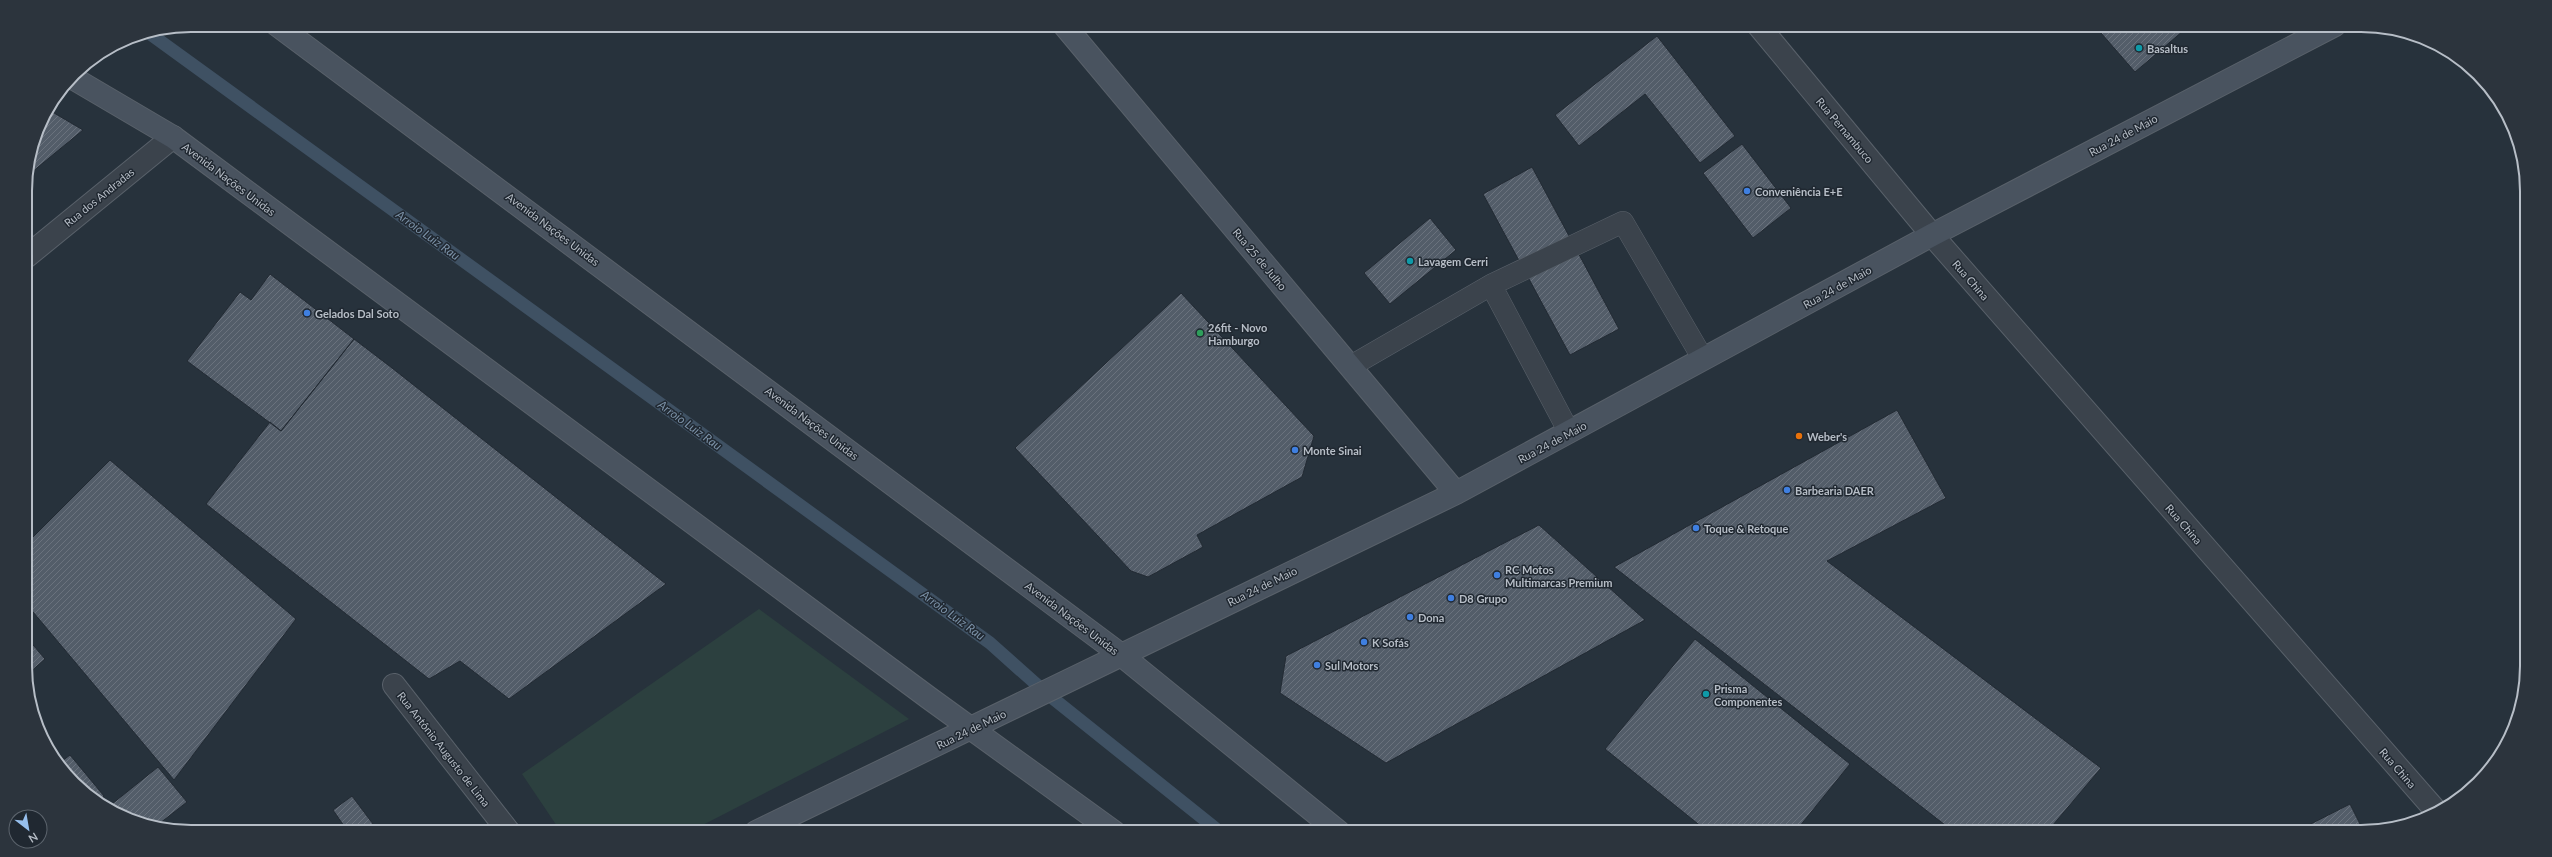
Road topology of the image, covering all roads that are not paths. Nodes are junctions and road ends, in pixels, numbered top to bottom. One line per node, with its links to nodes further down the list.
1 (294, 32): 14 (main road, Avenida Nações Unidas)
2 (1070, 32): 11 (main road, Rua 25 de Julho)
3 (1764, 32): 7 (street, Rua Pernambuco)
4 (2322, 32): 7 (main road, Rua 24 de Maio)
5 (76, 80): 6 (main road, Avenida Nações Unidas)
6 (173, 138): 8 (street, Rua dos Andradas); 16 (main road, Avenida Nações Unidas)
7 (1932, 235): 10 (main road, Rua 24 de Maio); 17 (street, Rua China)
8 (32, 252)
9 (1491, 285): 10 (lane); 11 (lane); 12 (lane)
10 (1703, 359): 12 (main road, Rua 24 de Maio)
11 (1351, 366): 13 (main road, Rua 25 de Julho)
12 (1569, 432): 13 (main road, Rua 24 de Maio)
13 (1456, 493): 14 (main road, Rua 24 de Maio)
14 (1120, 654): 16 (main road, Rua 24 de Maio); 21 (main road, Avenida Nações Unidas)
15 (394, 685): 18 (street, Rua Antônio Augusto de Lima)
16 (972, 729): 19 (main road, Rua 24 de Maio); 20 (main road, Avenida Nações Unidas)
17 (2434, 808)
18 (504, 825)
19 (771, 825)
20 (1104, 825)
21 (1330, 825)

